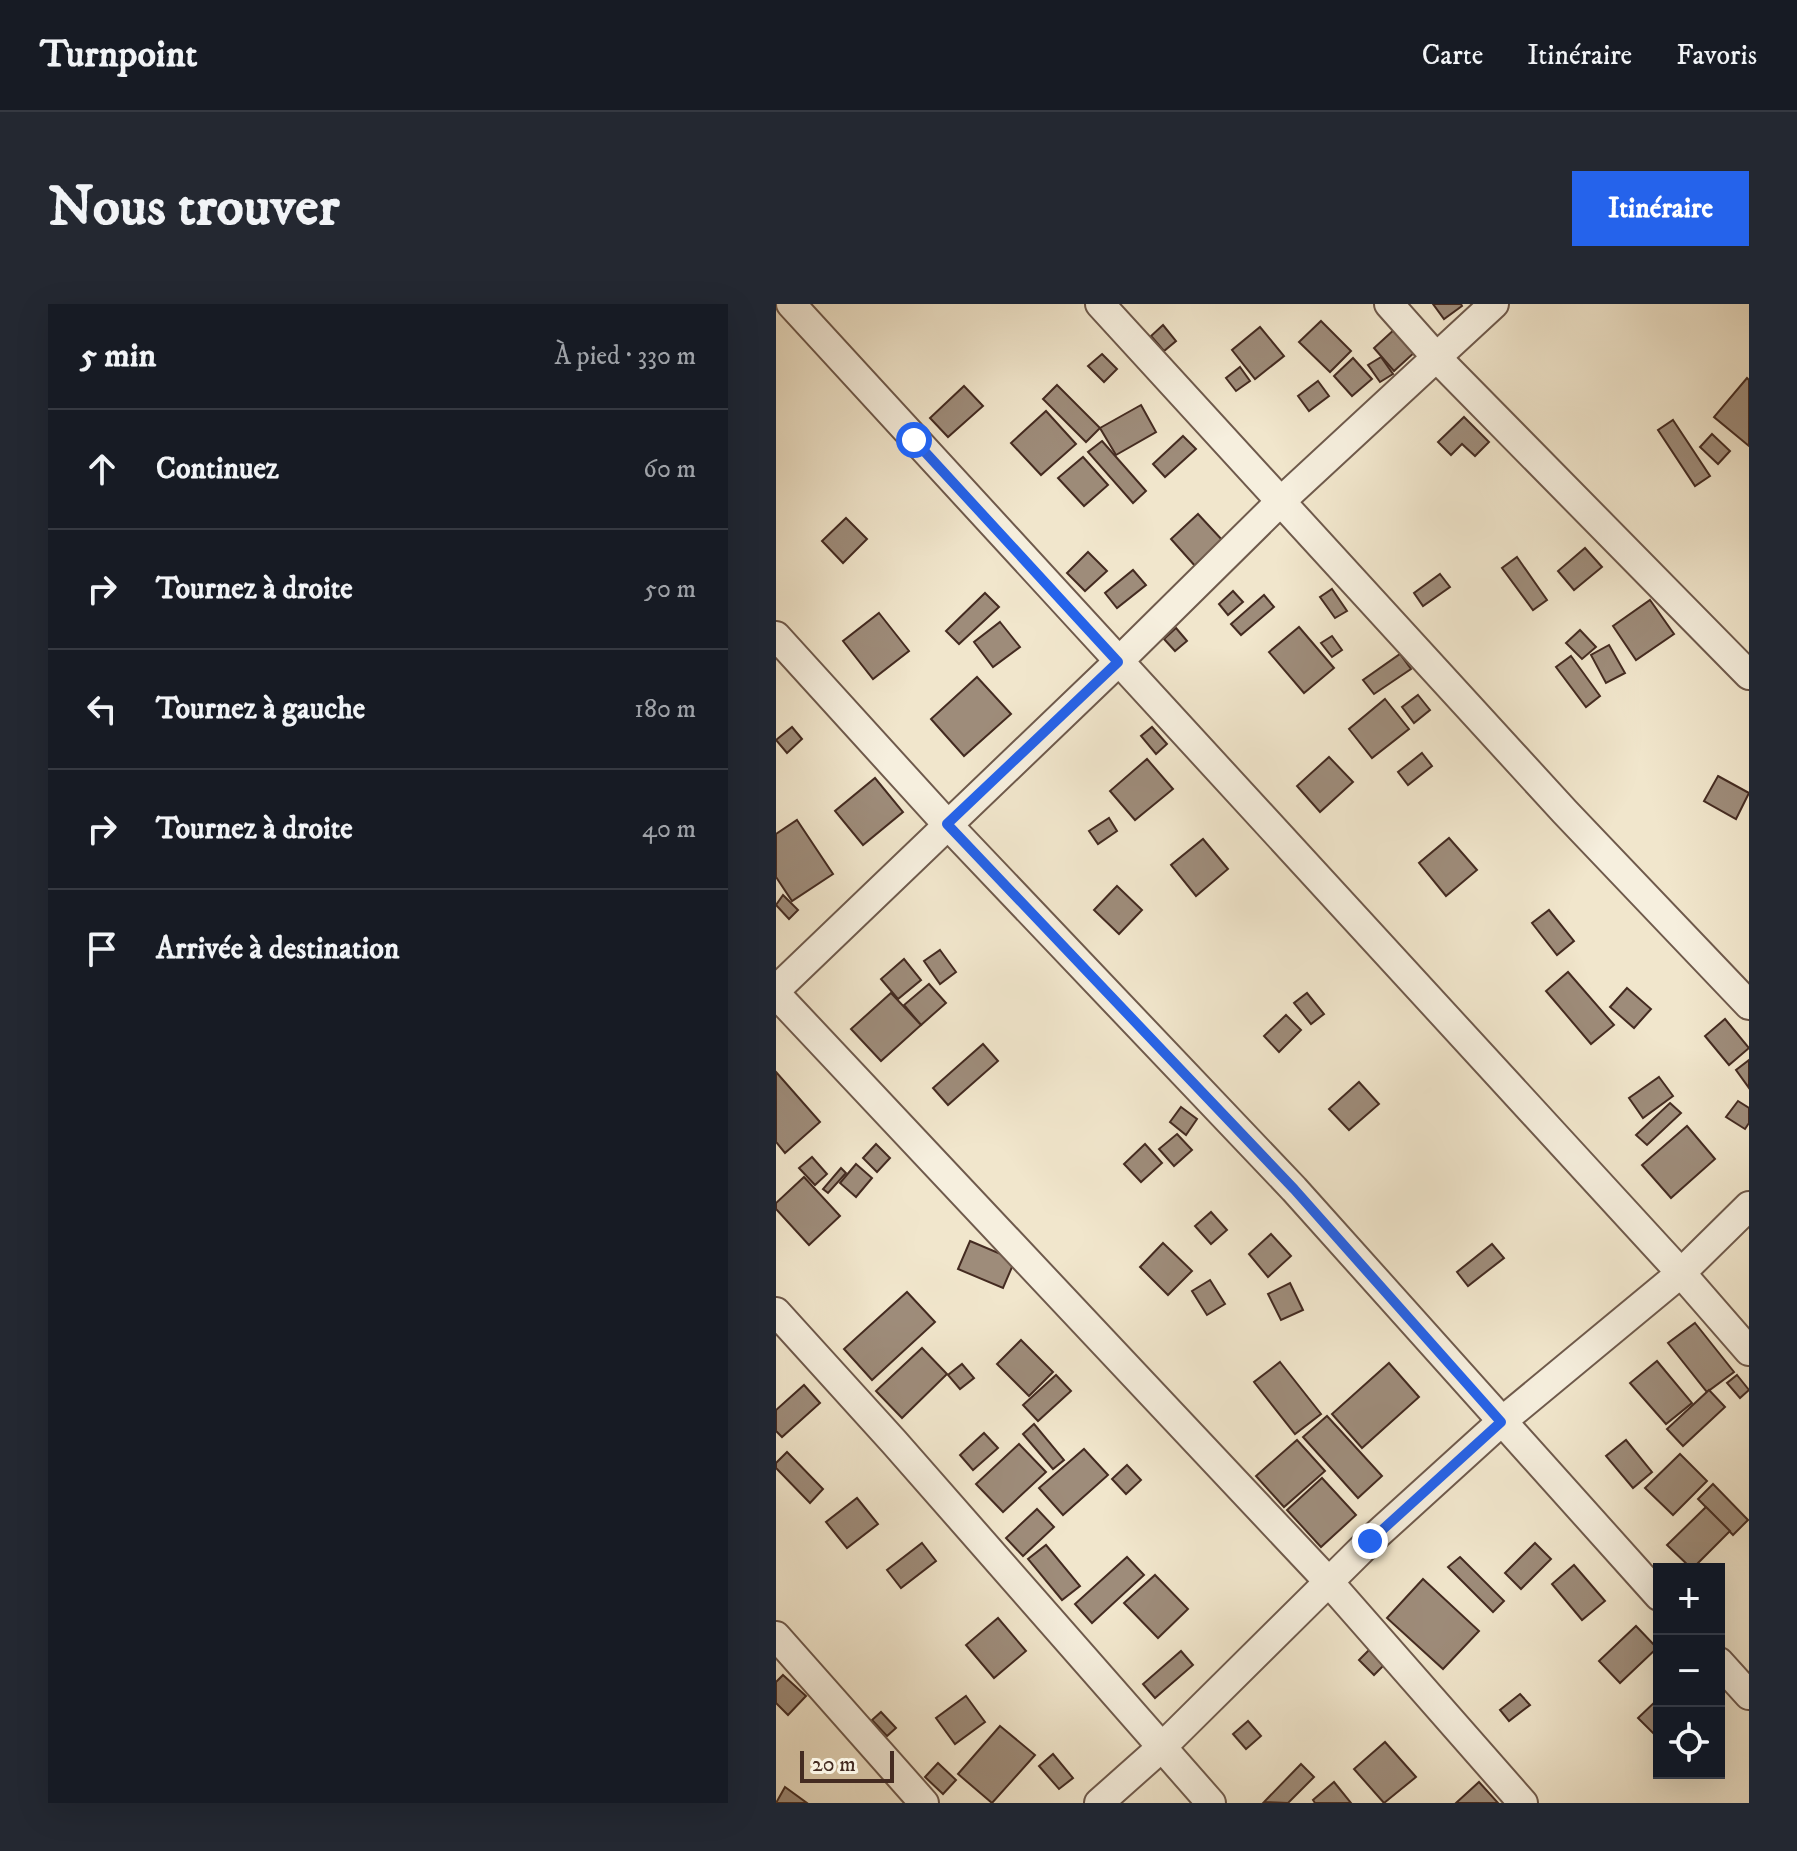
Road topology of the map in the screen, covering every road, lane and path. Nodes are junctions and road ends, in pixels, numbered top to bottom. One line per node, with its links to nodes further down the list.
1 (791, 304): 8 (street)
2 (1100, 304): 6 (street)
3 (1389, 304): 5 (street)
4 (1494, 304): 5 (street)
5 (1437, 358): 6 (street); 9 (street)
6 (1280, 502): 8 (street); 12 (street)
7 (776, 636): 10 (street)
8 (1118, 662): 10 (street); 14 (street)
9 (1749, 675)
10 (947, 824): 11 (street); 17 (street)
11 (776, 992): 18 (street)
12 (1749, 1005)
13 (1749, 1206): 14 (street)
14 (1681, 1273): 16 (street); 17 (street)
15 (776, 1312): 23 (street)
16 (1749, 1351)
17 (1501, 1422): 18 (street); 19 (street)
18 (1328, 1581): 23 (street); 27 (street)
19 (1653, 1589)
20 (776, 1636): 24 (street)
21 (1725, 1669): 22 (street)
22 (1749, 1695)
23 (1162, 1747): 25 (street); 26 (street)
24 (924, 1803)
25 (1099, 1803)
26 (1211, 1803)
27 (1523, 1803)

